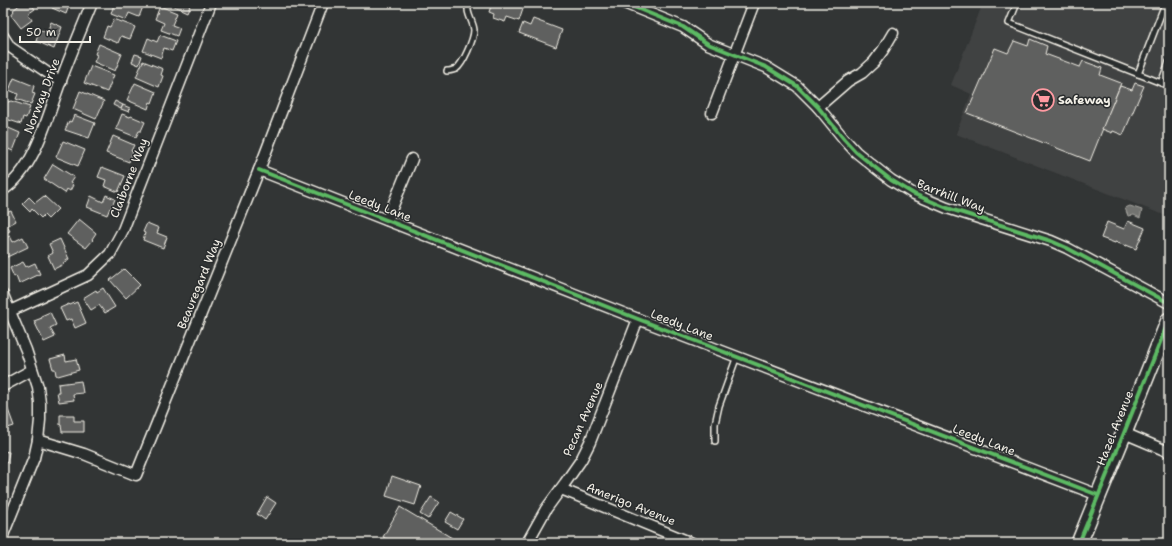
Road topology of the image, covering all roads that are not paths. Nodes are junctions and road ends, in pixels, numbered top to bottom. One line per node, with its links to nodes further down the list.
1 (92, 3): 15 (street, Norway Drive)
2 (211, 3): 26 (street, Claiborne Way)
3 (323, 3): 21 (street, Beauregard Way)
4 (469, 3): 13 (lane)
5 (624, 3): 11 (street, Barrhill Way)
6 (754, 3): 11 (street)
7 (1016, 3): 14 (lane)
8 (1167, 3): 14 (lane)
9 (893, 33): 18 (street)
10 (3, 36): 15 (street)
11 (734, 55): 18 (street, Barrhill Way); 19 (street)
12 (1169, 62): 16 (lane)
13 (447, 71)
14 (1138, 74): 16 (lane)
15 (61, 82): 22 (street, Norway Drive)
16 (1161, 83): 17 (lane)
17 (1169, 86)
18 (818, 107): 25 (street, Barrhill Way)
19 (712, 113)
20 (412, 158): 23 (street)
21 (259, 170): 23 (street, Leedy Lane); 33 (street, Beauregard Way)
22 (3, 190)
23 (386, 220): 27 (street, Leedy Lane)
24 (3, 295): 26 (street)
25 (1169, 303)
26 (10, 311): 30 (street)
27 (638, 319): 29 (street, Leedy Lane); 36 (street, Pecan Avenue)
28 (1168, 324): 32 (main road, Hazel Avenue)
29 (737, 356): 34 (lane); 37 (street, Leedy Lane)
30 (32, 370): 31 (street); 33 (street)
31 (3, 386)
32 (1124, 433): 35 (street); 37 (main road, Hazel Avenue)
33 (38, 440): 38 (street)
34 (715, 441)
35 (1169, 452)
36 (561, 489): 39 (street, Pecan Avenue); 40 (street, Amerigo Avenue)
37 (1098, 495): 41 (main road, Hazel Avenue)
38 (3, 535)
39 (527, 543)
40 (692, 543)
41 (1079, 543)

